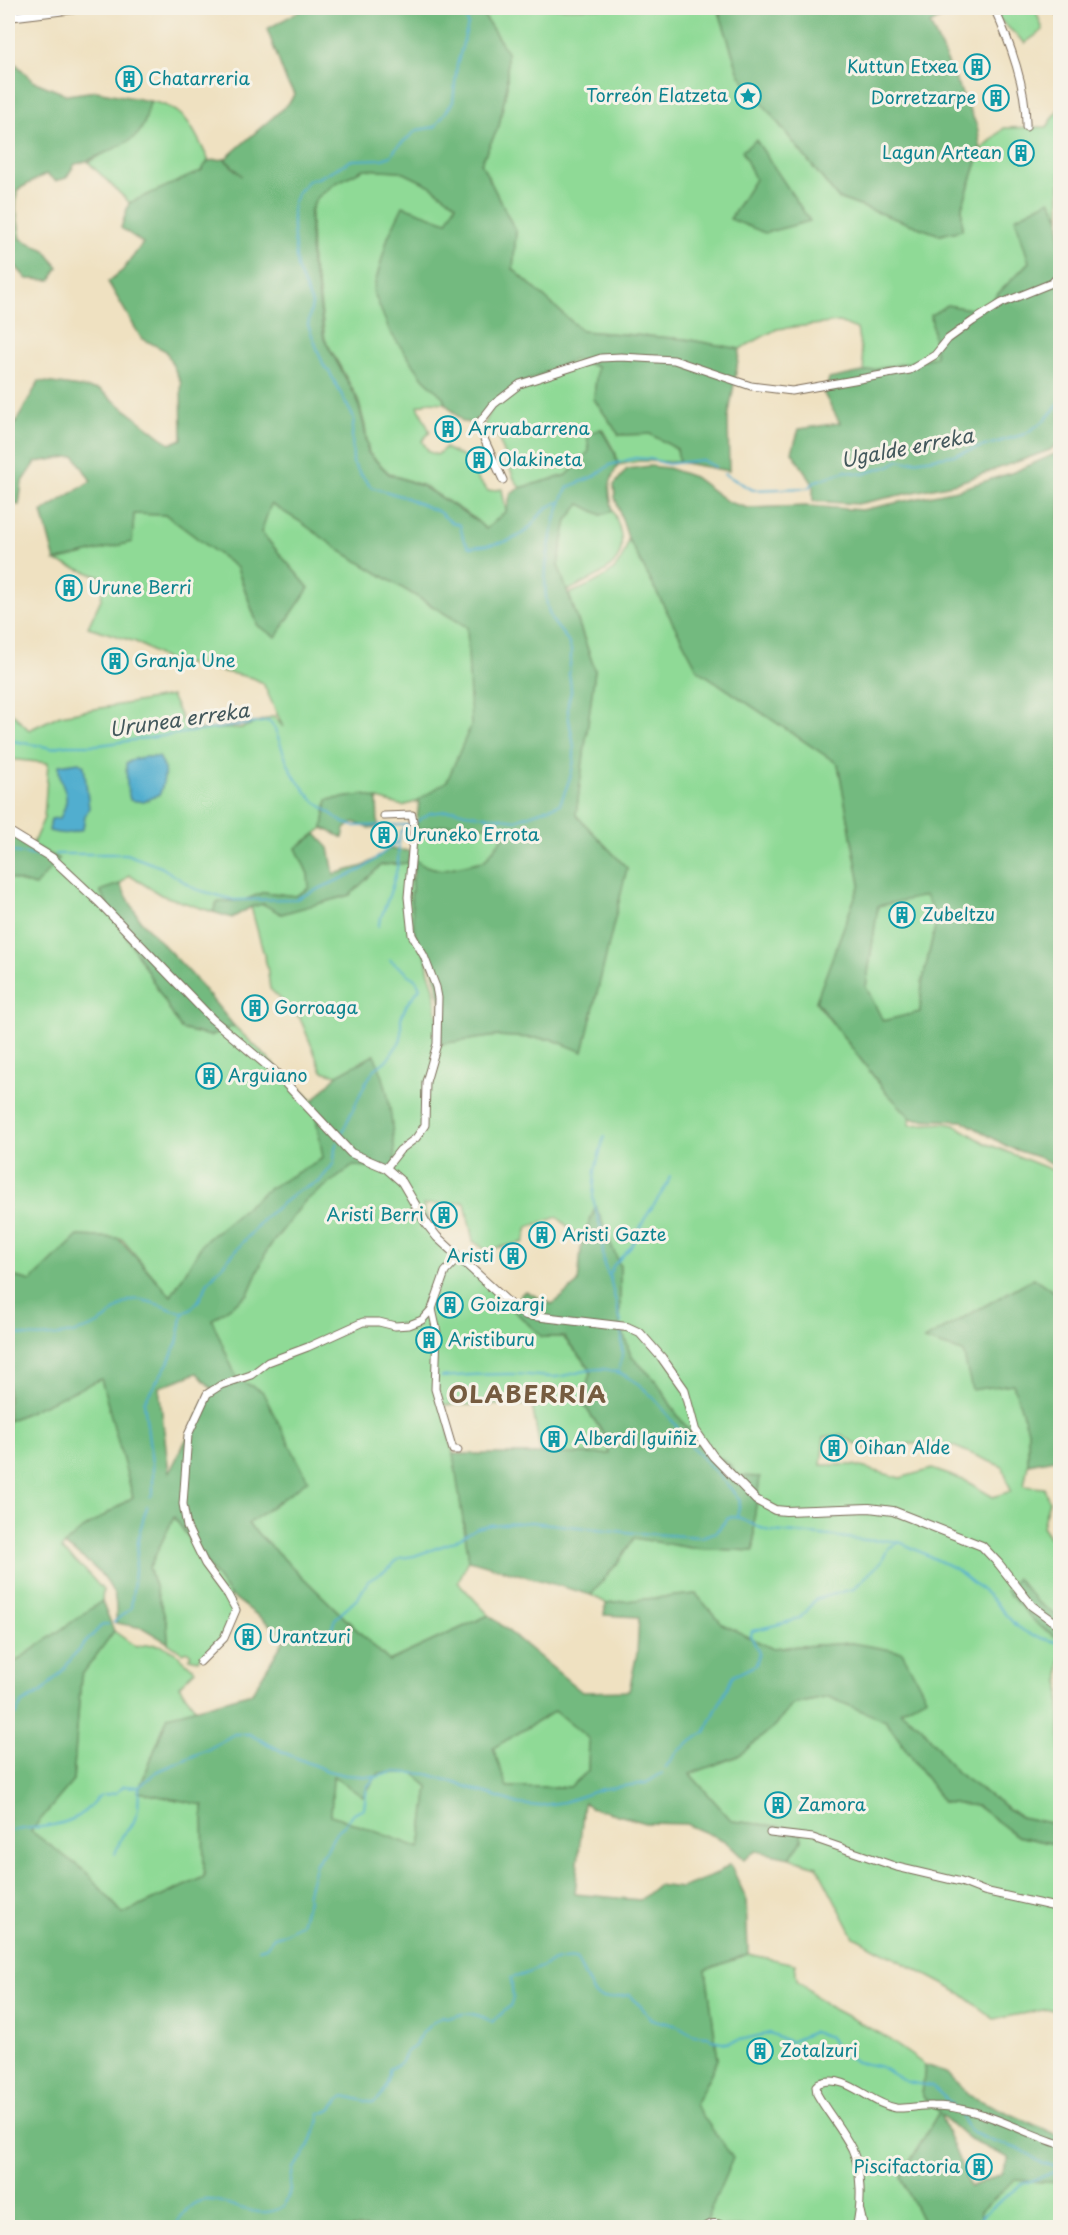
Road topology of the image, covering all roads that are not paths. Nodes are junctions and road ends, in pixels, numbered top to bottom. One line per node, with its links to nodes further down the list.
1 (83, 8): 4 (street)
2 (994, 8): 6 (street)
3 (1055, 8): 5 (street)
4 (8, 16)
5 (1060, 22)
6 (1026, 127)
7 (1060, 274): 8 (street)
8 (503, 480)
9 (384, 816): 11 (street)
10 (8, 831): 11 (street)
11 (386, 1168): 12 (street)
12 (459, 1257): 13 (street); 15 (street)
13 (432, 1309): 14 (street); 16 (street)
14 (458, 1450)
15 (1060, 1626)
16 (200, 1662)
17 (770, 1833): 18 (street)
18 (1060, 1908)
19 (1060, 2144): 20 (street)
20 (859, 2209): 23 (street); 24 (street)
21 (703, 2228): 22 (street)
22 (726, 2228)
23 (856, 2228)
24 (864, 2228)

